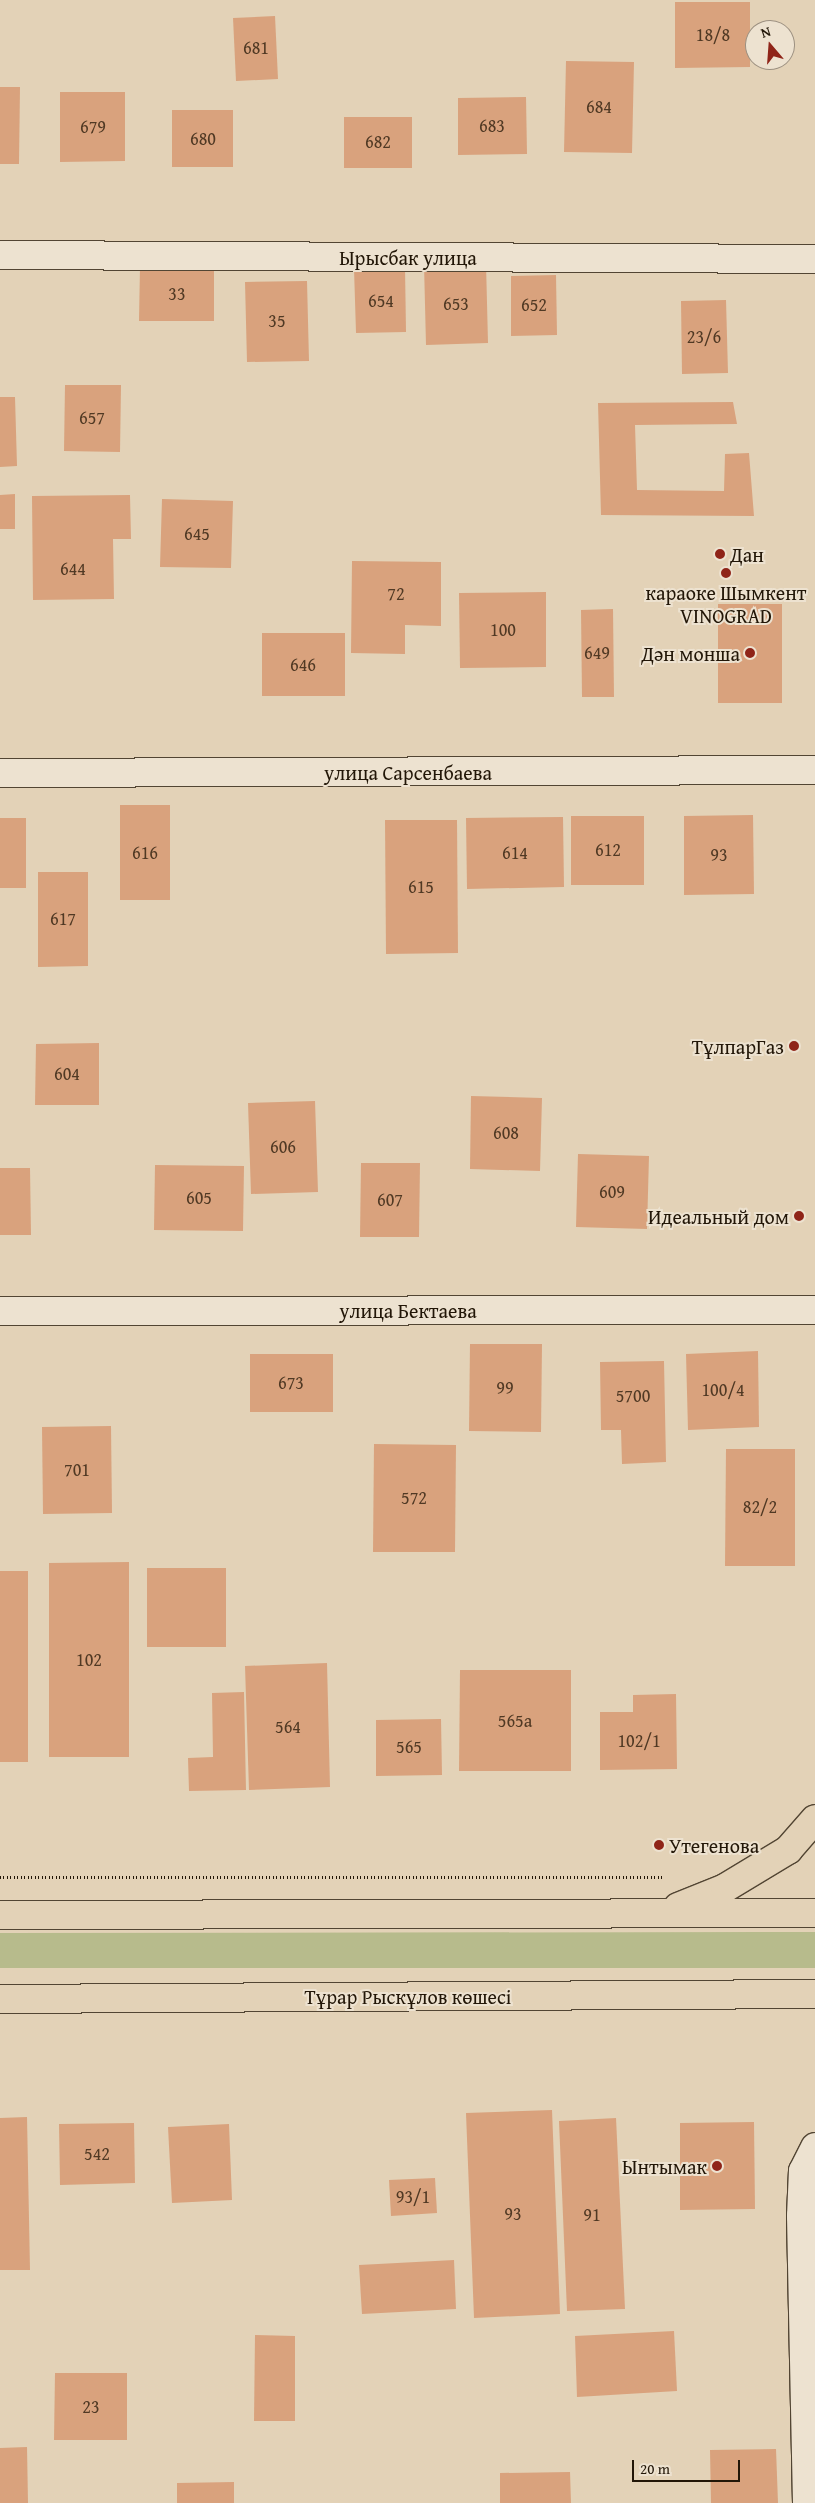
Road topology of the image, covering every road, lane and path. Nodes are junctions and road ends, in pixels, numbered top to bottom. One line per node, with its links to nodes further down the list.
1 (0, 255): 2 (street, Ырысбак улица)
2 (815, 258)
3 (815, 770): 4 (street, улица Сарсенбаева)
4 (0, 773)
5 (815, 1310): 6 (street, улица Бектаева)
6 (0, 1311)
7 (815, 1819): 10 (main road)
8 (0, 1877): 9 (path)
9 (673, 1877)
10 (664, 1913): 11 (main road); 12 (main road)
11 (815, 1913)
12 (0, 1915)
13 (815, 1994): 14 (main road, Тұрар Рыскұлов көшесі)
14 (0, 1999)
15 (815, 2147): 16 (street)
16 (807, 2503)

